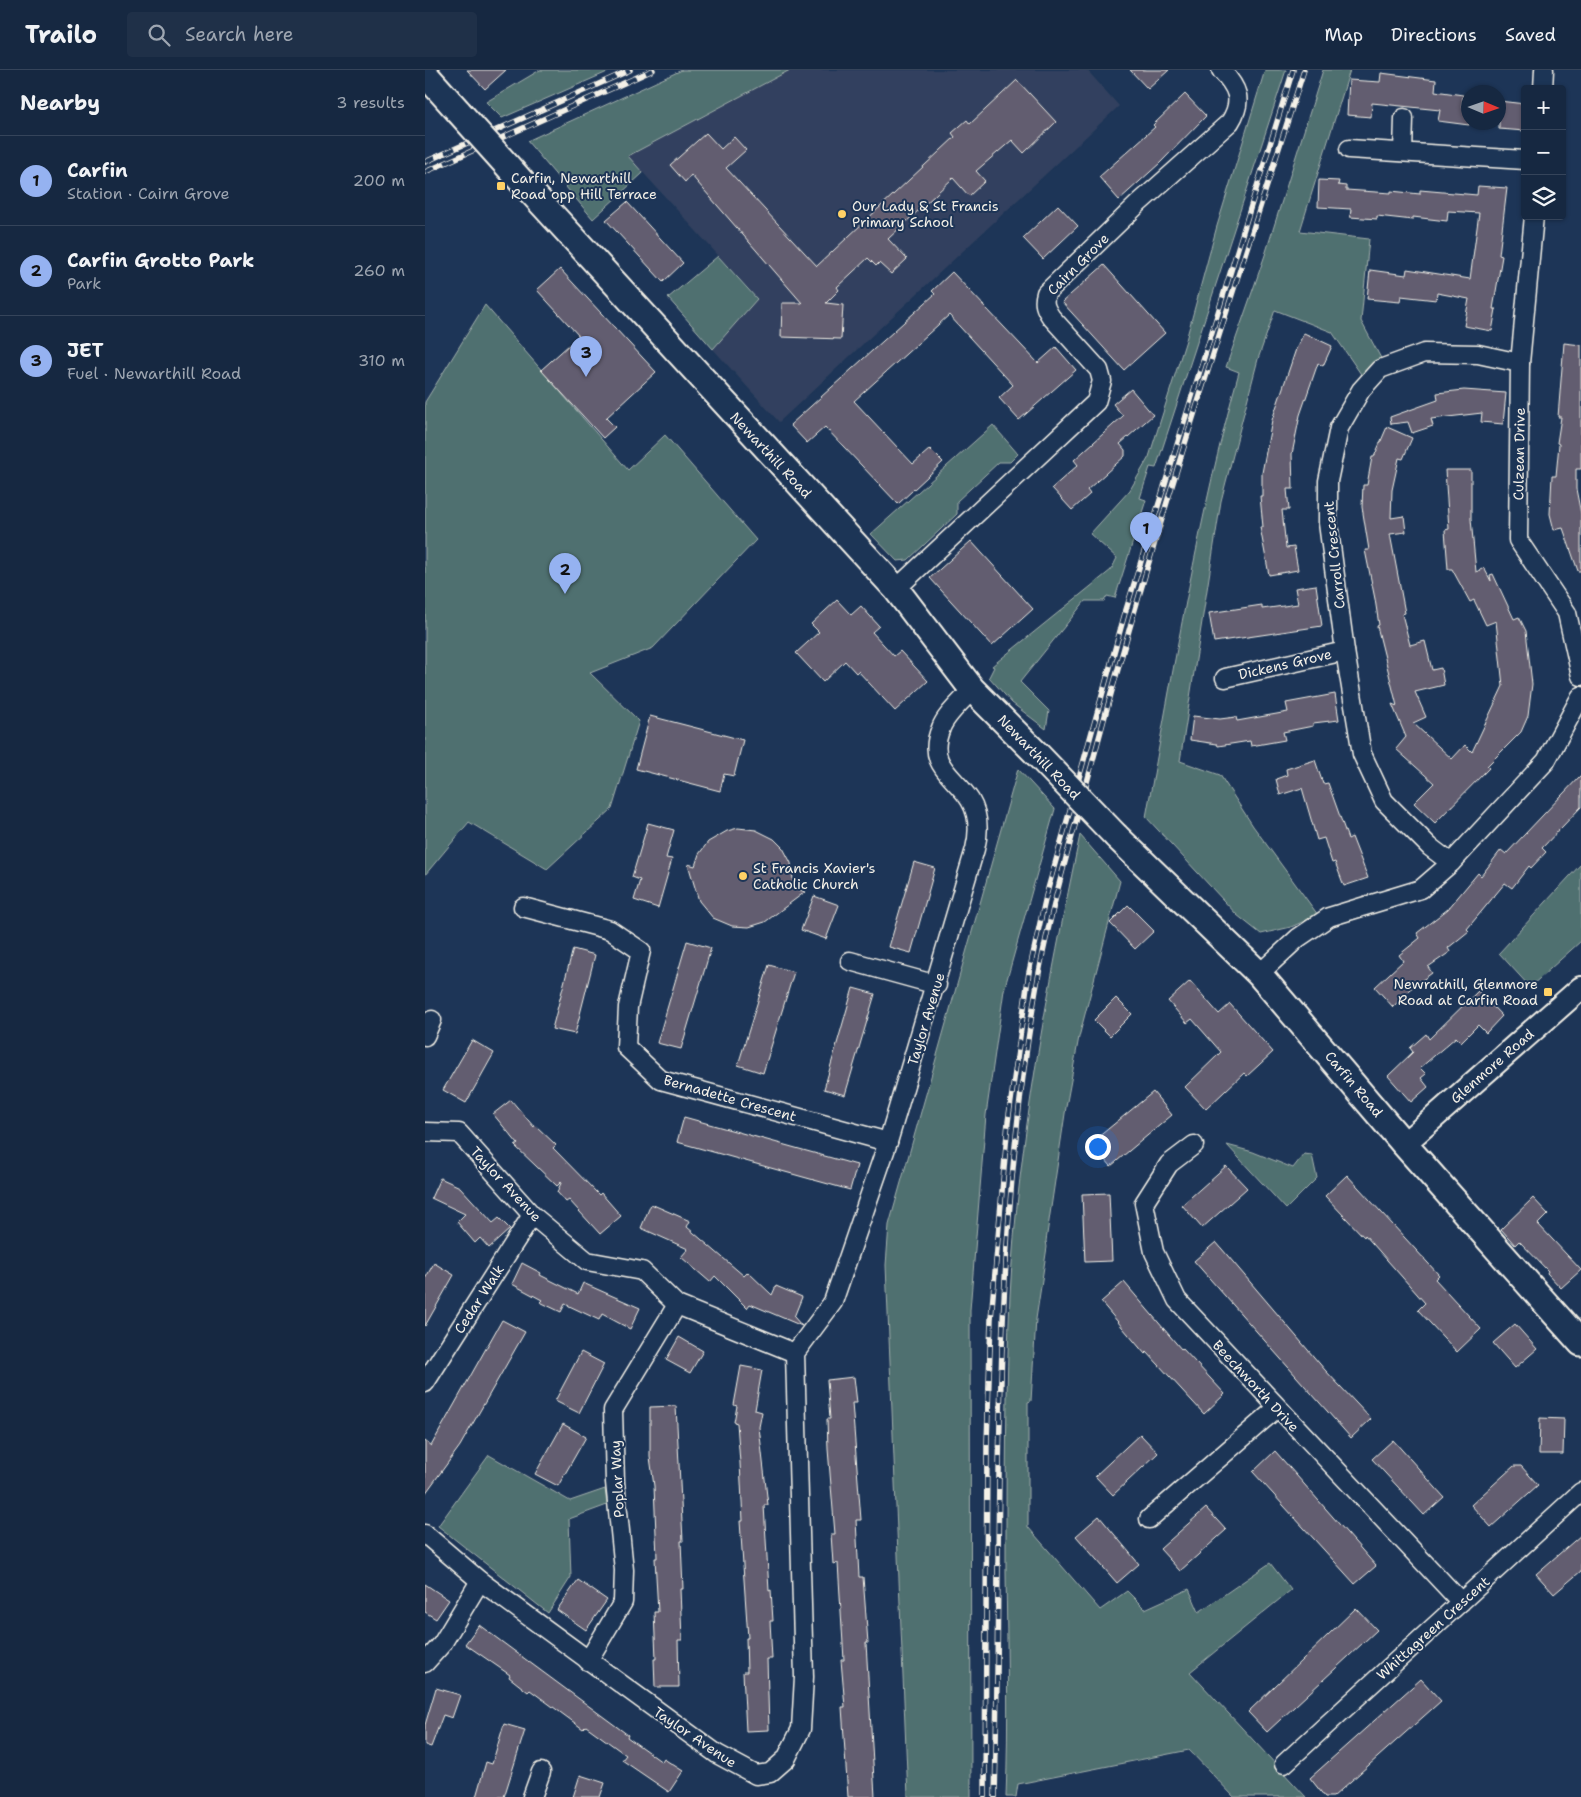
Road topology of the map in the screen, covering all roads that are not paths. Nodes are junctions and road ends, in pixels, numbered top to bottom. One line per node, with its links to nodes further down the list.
1 (1221, 70): 11 (street, Cairn Grove)
2 (1544, 70): 4 (street)
3 (425, 74): 11 (main road, Newarthill Road, bridge)
4 (1543, 85)
5 (1404, 118): 7 (street)
6 (1349, 148): 7 (street)
7 (1403, 152): 8 (street)
8 (1521, 160)
9 (1534, 220): 10 (street, Culzean Drive)
10 (1520, 363): 12 (street, Carroll Crescent); 13 (street, Culzean Drive)
11 (896, 589): 15 (main road, Newarthill Road)
12 (1345, 651): 14 (street, Dickens Grove); 18 (street, Carroll Crescent)
13 (1581, 676)
14 (1225, 678)
15 (972, 689): 17 (main road, Newarthill Road, bridge); 22 (street, Taylor Avenue)
16 (1581, 696): 18 (street)
17 (1115, 836): 21 (main road, Carfin Road)
18 (1451, 863): 21 (street)
19 (523, 907): 25 (street, Bernadette Crescent)
20 (850, 961): 22 (street)
21 (1259, 974): 26 (main road, Carfin Road)
22 (937, 985): 25 (street, Taylor Avenue)
23 (1581, 988): 26 (street, Glenmore Road)
24 (425, 1132): 28 (street, Taylor Avenue)
25 (888, 1142): 31 (street, Taylor Avenue)
26 (1404, 1144): 30 (main road, Carfin Road)
27 (1194, 1145): 33 (street, Beechworth Drive)
28 (532, 1216): 29 (street, Taylor Avenue); 32 (street, Cedar Walk)
29 (677, 1304): 31 (street, Taylor Avenue); 39 (street, Poplar Way)
30 (1581, 1343)
31 (795, 1353): 39 (street, Taylor Avenue)
32 (425, 1383)
33 (1277, 1408): 35 (street); 38 (street, Beechworth Drive)
34 (1581, 1492): 38 (street, Whittagreen Crescent)
35 (1149, 1519)
36 (425, 1534): 37 (street, Taylor Avenue)
37 (480, 1582): 39 (street, Taylor Avenue); 40 (street)
38 (1461, 1602): 41 (street, Whittagreen Crescent)
39 (589, 1661)
40 (425, 1663)
41 (1284, 1764)
42 (541, 1772): 43 (street)
43 (531, 1797)

